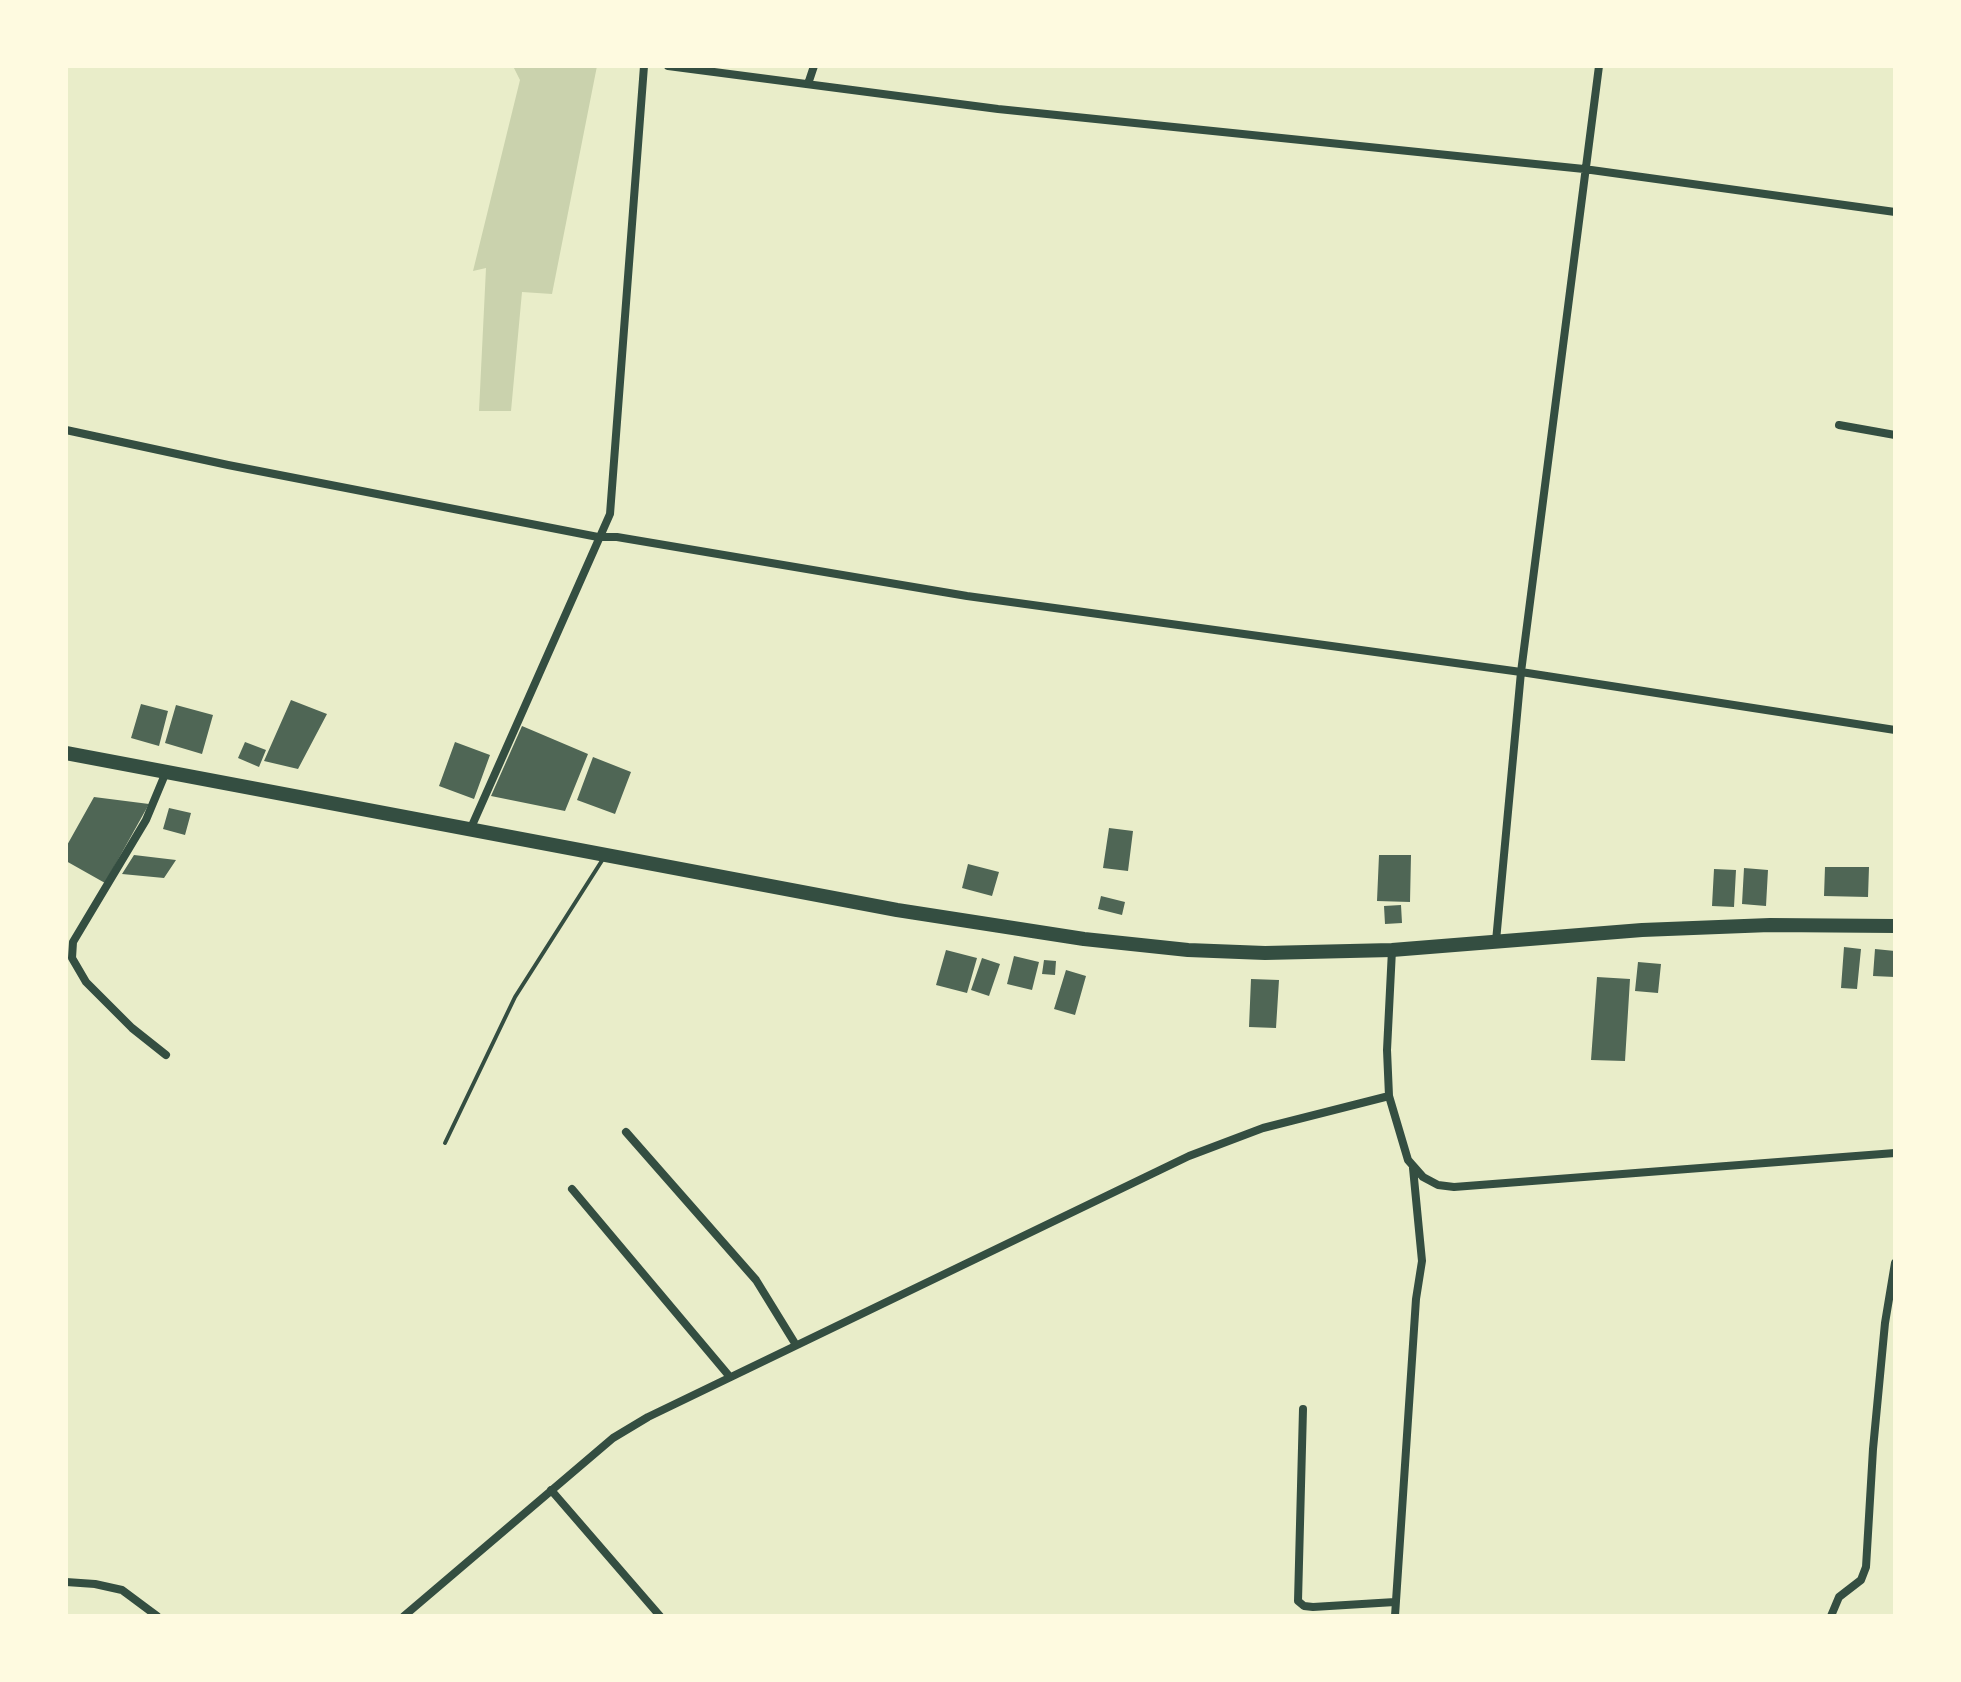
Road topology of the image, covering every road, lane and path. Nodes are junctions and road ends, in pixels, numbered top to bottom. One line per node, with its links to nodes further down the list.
1 (644, 66): 11 (street)
2 (668, 66): 5 (street)
3 (814, 66): 5 (street)
4 (1599, 66): 6 (street)
5 (808, 84): 6 (street)
6 (1584, 169): 7 (street); 12 (street)
7 (1895, 212)
8 (1839, 425): 10 (street)
9 (66, 430): 11 (street)
10 (1895, 435)
11 (598, 537): 12 (street); 16 (street)
12 (1521, 672): 13 (street); 19 (street)
13 (1895, 730)
14 (66, 753): 15 (highway)
15 (166, 772): 16 (highway); 21 (street)
16 (470, 830): 17 (highway)
17 (604, 856): 20 (highway); 24 (lane)
18 (1895, 926): 19 (highway)
19 (1496, 941): 20 (highway)
20 (1392, 950): 22 (street)
21 (166, 1055)
22 (1389, 1096): 26 (street); 29 (street)
23 (626, 1132): 29 (street)
24 (445, 1143)
25 (1895, 1153): 26 (street)
26 (1413, 1167): 34 (street)
27 (572, 1189): 30 (street)
28 (1895, 1263): 41 (street)
29 (796, 1345): 30 (street)
30 (730, 1377): 32 (street)
31 (1303, 1409): 35 (street)
32 (551, 1490): 37 (street); 38 (street)
33 (66, 1582): 36 (street)
34 (1395, 1602): 35 (street); 40 (street)
35 (1338, 1605): 39 (street)
36 (157, 1616)
37 (404, 1616)
38 (660, 1616)
39 (1338, 1616)
40 (1395, 1616)
41 (1831, 1616)

